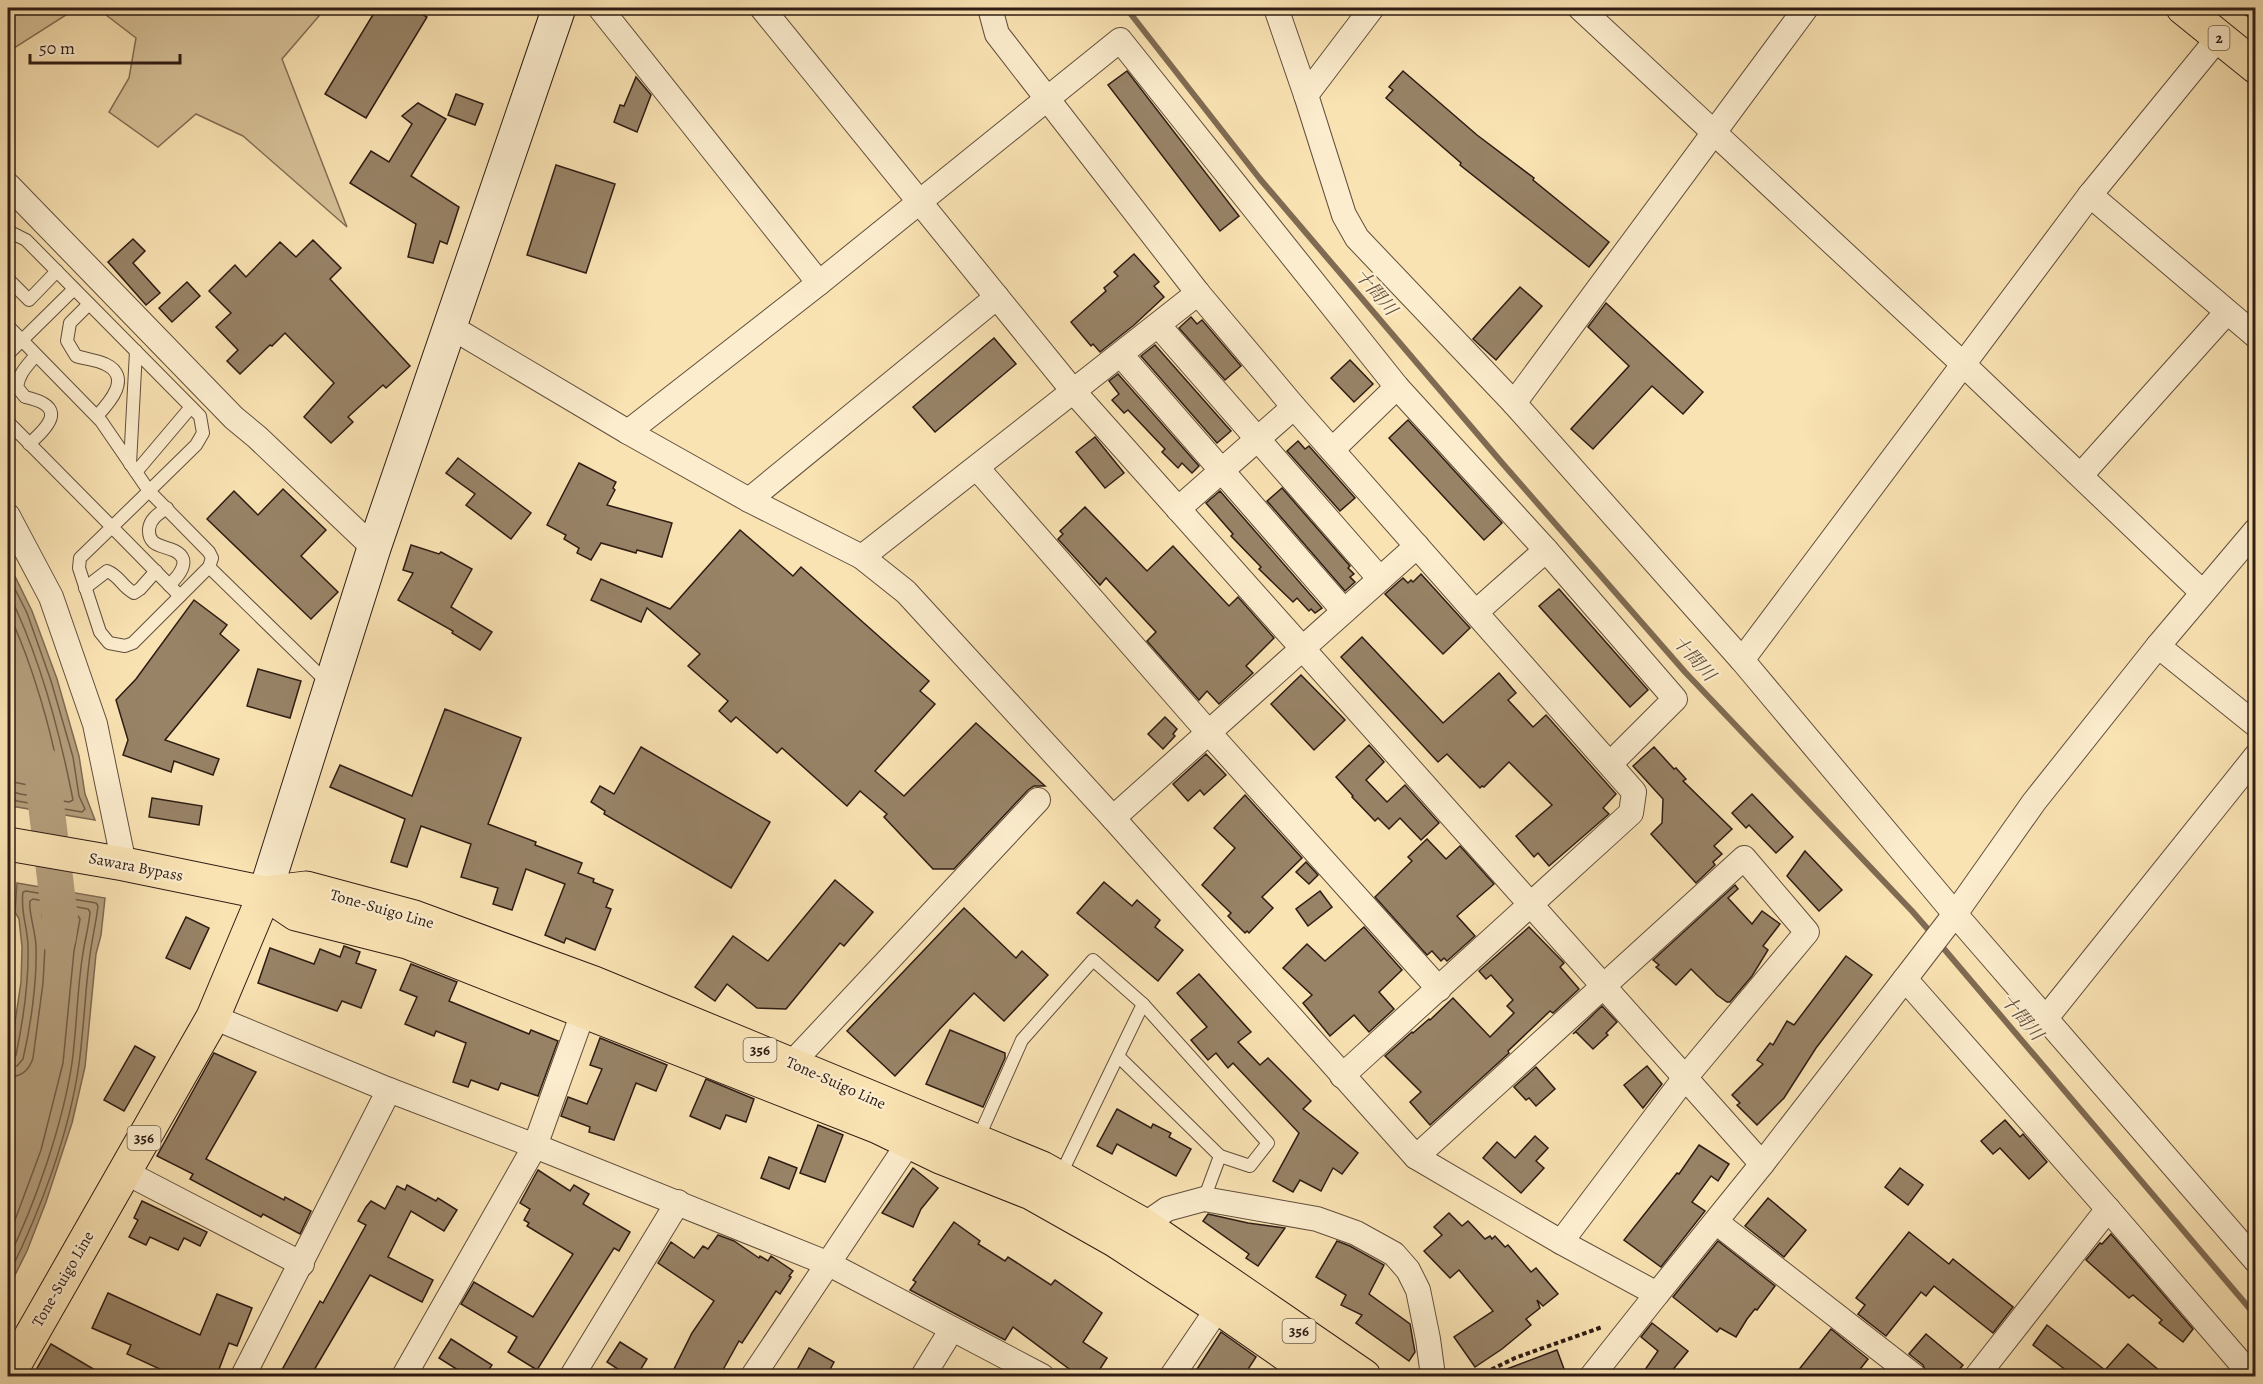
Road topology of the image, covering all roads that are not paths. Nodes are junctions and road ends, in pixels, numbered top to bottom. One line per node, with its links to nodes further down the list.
1 (559, 8): 29 (street)
2 (600, 8): 21 (street)
3 (762, 8): 17 (street)
4 (990, 8): 13 (street)
5 (1276, 8): 12 (street)
6 (1372, 8): 12 (street)
7 (1580, 8): 14 (street)
8 (1806, 8): 14 (street)
9 (2183, 8): 10 (main road, 2)
10 (2219, 37): 11 (main road, 2); 16 (street)
11 (2256, 67)
12 (1306, 95): 39 (street)
13 (1047, 98): 17 (street); 23 (street); 37 (street)
14 (1713, 133): 36 (street); 39 (street)
15 (8, 185): 60 (street)
16 (2090, 195): 26 (street); 36 (street)
17 (920, 201): 21 (street); 24 (street)
18 (8, 231): 19 (lane)
19 (57, 271): 20 (lane); 22 (lane)
20 (8, 279)
21 (819, 283): 44 (street)
22 (74, 289): 25 (lane); 31 (lane)
23 (1198, 293): 27 (street); 41 (street)
24 (997, 297): 38 (street); 53 (street)
25 (89, 304): 32 (lane); 42 (lane)
26 (2227, 312): 30 (street); 51 (street)
27 (1158, 325): 35 (street); 45 (street)
28 (8, 326): 31 (lane)
29 (451, 327): 44 (street); 60 (street)
30 (2256, 336)
31 (21, 340): 33 (lane); 34 (lane)
32 (136, 351): 40 (lane); 48 (lane)
33 (8, 354)
34 (36, 355): 42 (lane); 46 (lane)
35 (1121, 355): 38 (street); 50 (street)
36 (1964, 364): 51 (street); 74 (street)
37 (1396, 387): 47 (street); 61 (street)
38 (1074, 392): 49 (street); 55 (street)
39 (1514, 403): 74 (street)
40 (192, 407): 48 (lane); 52 (lane)
41 (1294, 407): 45 (street); 47 (street)
42 (97, 416): 48 (lane)
43 (8, 422): 46 (lane)
44 (628, 432): 53 (street)
45 (1257, 439): 50 (street); 65 (street)
46 (29, 444): 57 (lane)
47 (1332, 450): 59 (street)
48 (133, 468): 52 (lane)
49 (976, 468): 62 (street); 77 (street)
50 (1221, 470): 55 (street); 70 (street)
51 (2081, 476): 68 (street)
52 (149, 491): 54 (lane); 57 (lane)
53 (749, 500): 62 (street)
54 (166, 508): 63 (lane); 66 (lane)
55 (1178, 509): 73 (street)
56 (8, 516): 83 (street)
57 (112, 527): 64 (lane); 67 (lane)
58 (2256, 530): 68 (street)
59 (1417, 546): 65 (street); 71 (street)
60 (374, 548): 75 (street)
61 (1546, 550): 71 (street); 79 (street)
62 (862, 557): 81 (street)
63 (209, 567): 69 (lane); 75 (lane)
64 (156, 572): 66 (lane); 67 (lane)
65 (1380, 579): 70 (street)
66 (169, 585): 69 (lane)
67 (85, 588): 69 (lane)
68 (2202, 592): 72 (street)
69 (180, 596)
70 (1344, 612): 73 (street)
71 (1476, 612): 79 (street)
72 (2158, 646): 76 (street); 86 (street)
73 (1302, 649): 77 (street); 85 (street)
74 (1742, 660): 86 (street)
75 (331, 685): 84 (street)
76 (2256, 725)
77 (1209, 733): 81 (street); 89 (street)
78 (2256, 756): 93 (street)
79 (1610, 764): 85 (street)
80 (1038, 800): 95 (street)
81 (1113, 818): 96 (street)
82 (8, 844): 83 (main road, Sawara Bypass / 356)
83 (119, 863): 84 (main road, Sawara Bypass / 356)
84 (265, 893): 90 (main road, Tone-Suigo Line / 356); 92 (main road, Tone-Suigo Line / 356)
85 (1529, 905): 88 (street); 89 (street)
86 (1955, 914): 87 (street); 93 (street)
87 (1911, 971): 104 (street); 109 (street)
88 (1603, 986): 97 (street); 97 (street); 103 (street)
89 (1439, 989): 96 (street)
90 (589, 996): 95 (main road, Tone-Suigo Line / 356); 99 (main road, Tone-Suigo Line / 356); 101 (street)
91 (1143, 1004): 94 (lane); 100 (lane); 102 (lane)
92 (213, 1017): 98 (street); 105 (main road, Tone-Suigo Line / 356)
93 (2046, 1018): 113 (street)
94 (1119, 1057): 102 (lane); 106 (lane)
95 (792, 1063): 99 (main road, Tone-Suigo Line / 356)
96 (1342, 1076): 103 (street)
97 (1684, 1079): 104 (street); 112 (street)
98 (389, 1090): 101 (street); 114 (street)
99 (917, 1131): 100 (main road, Tone-Suigo Line / 356); 115 (street); 117 (main road, Tone-Suigo Line / 356)
100 (977, 1140): 106 (main road, Tone-Suigo Line / 356)
101 (535, 1146): 108 (street); 121 (street)
102 (1220, 1156): 107 (lane)
103 (1416, 1157): 112 (street)
104 (1762, 1164): 110 (street)
105 (125, 1172): 114 (street); 119 (main road, Tone-Suigo Line / 356)
106 (1060, 1177): 111 (main road, Tone-Suigo Line / 356)
107 (1204, 1199): 111 (street); 129 (street)
108 (678, 1202): 115 (street); 122 (street)
109 (2108, 1209): 132 (street); 133 (street)
110 (1716, 1222): 116 (street); 131 (street)
111 (1144, 1225): 117 (main road, Tone-Suigo Line / 356)
112 (1561, 1242): 116 (street)
113 (2256, 1261)
114 (302, 1264): 120 (street)
115 (829, 1264): 118 (street); 123 (street)
116 (1657, 1294): 130 (street)
117 (1226, 1297): 126 (street); 127 (main road, Tone-Suigo Line / 356); 128 (main road, Tone-Suigo Line / 356)
118 (952, 1329): 124 (street); 125 (street)
119 (8, 1376)
120 (243, 1377)
121 (404, 1377)
122 (572, 1377)
123 (753, 1377)
124 (923, 1377)
125 (1042, 1377)
126 (1172, 1377)
127 (1317, 1377)
128 (1364, 1377)
129 (1432, 1377)
130 (1592, 1377)
131 (1914, 1377)
132 (1977, 1377)
133 (2252, 1377)

